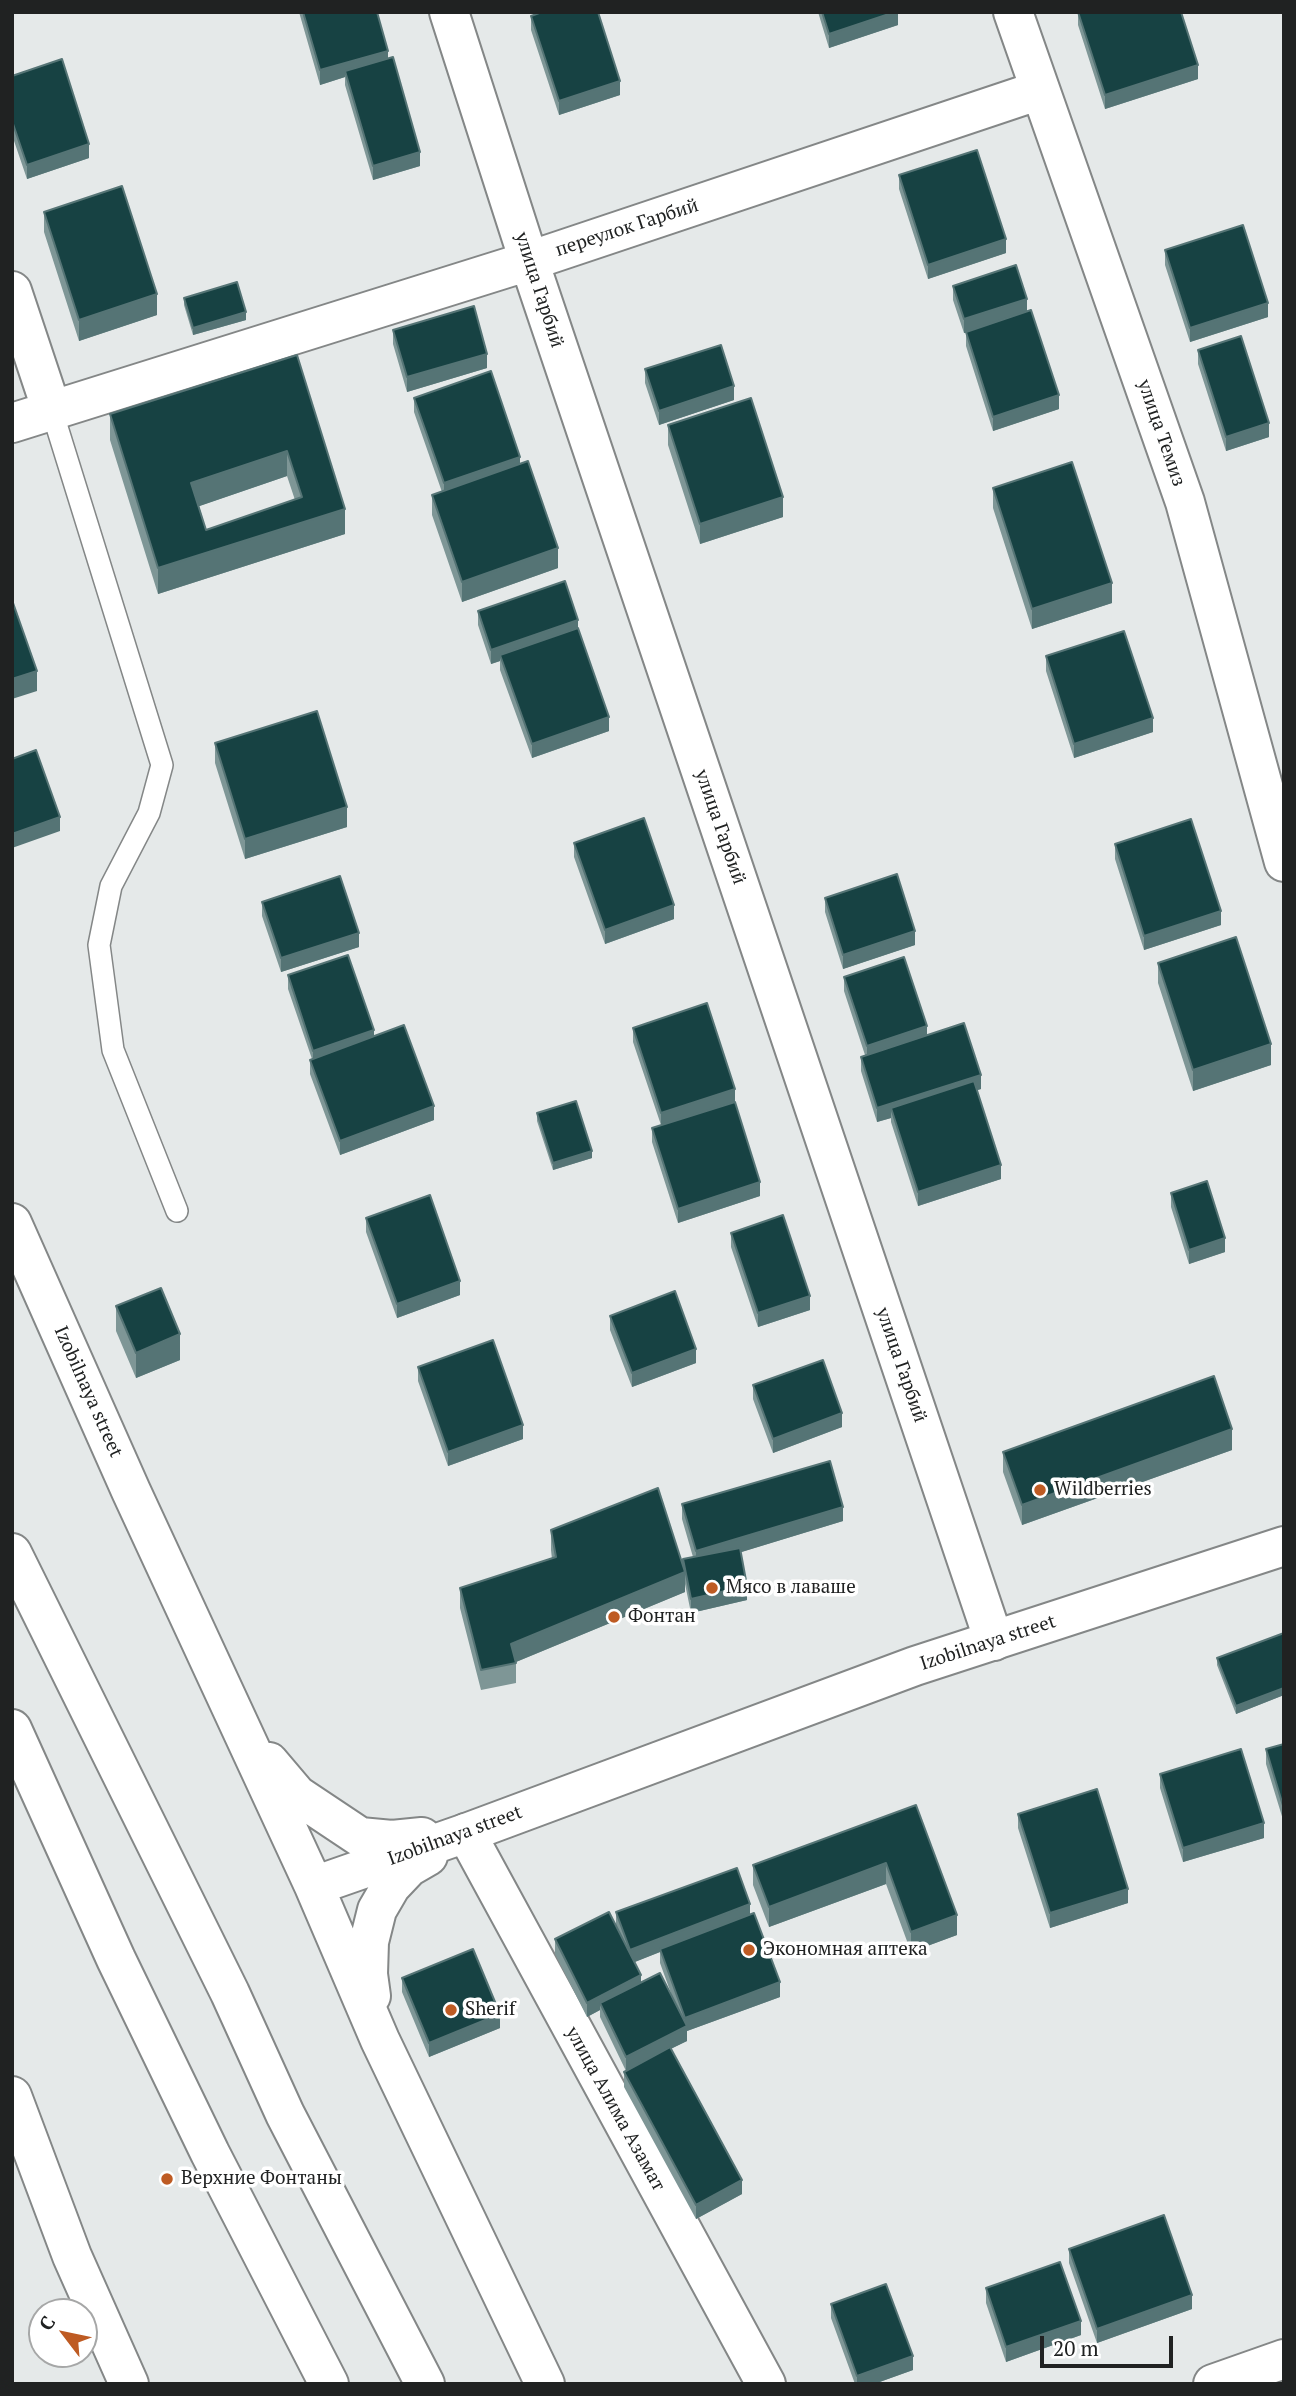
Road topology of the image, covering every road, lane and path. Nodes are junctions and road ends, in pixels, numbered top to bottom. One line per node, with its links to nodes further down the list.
1 (449, 12): 4 (street, улица Гарбий)
2 (1013, 12): 3 (street, улица Темиз)
3 (1040, 90): 4 (street, переулок Гарбий); 8 (street, улица Темиз)
4 (529, 261): 6 (street, переулок Гарбий); 13 (street, улица Гарбий)
5 (12, 291): 6 (street)
6 (52, 411): 7 (street, переулок Гарбий); 9 (lane)
7 (12, 423)
8 (1284, 862)
9 (177, 1211)
10 (12, 1223): 14 (street, Izobilnaya street)
11 (1284, 1546): 13 (street, Izobilnaya street)
12 (12, 1553): 23 (street)
13 (993, 1641): 16 (street, Izobilnaya street)
14 (232, 1708): 16 (street); 17 (street, Izobilnaya street)
15 (12, 1729): 22 (street)
16 (466, 1833): 17 (street, Izobilnaya street); 18 (street); 25 (street, улица Алима Азамат)
17 (314, 1886): 18 (street)
18 (377, 2032): 24 (street)
19 (12, 2096): 21 (street)
20 (1284, 2359): 26 (street)
21 (129, 2384)
22 (329, 2384)
23 (425, 2384)
24 (545, 2384)
25 (766, 2384)
26 (1213, 2384)

